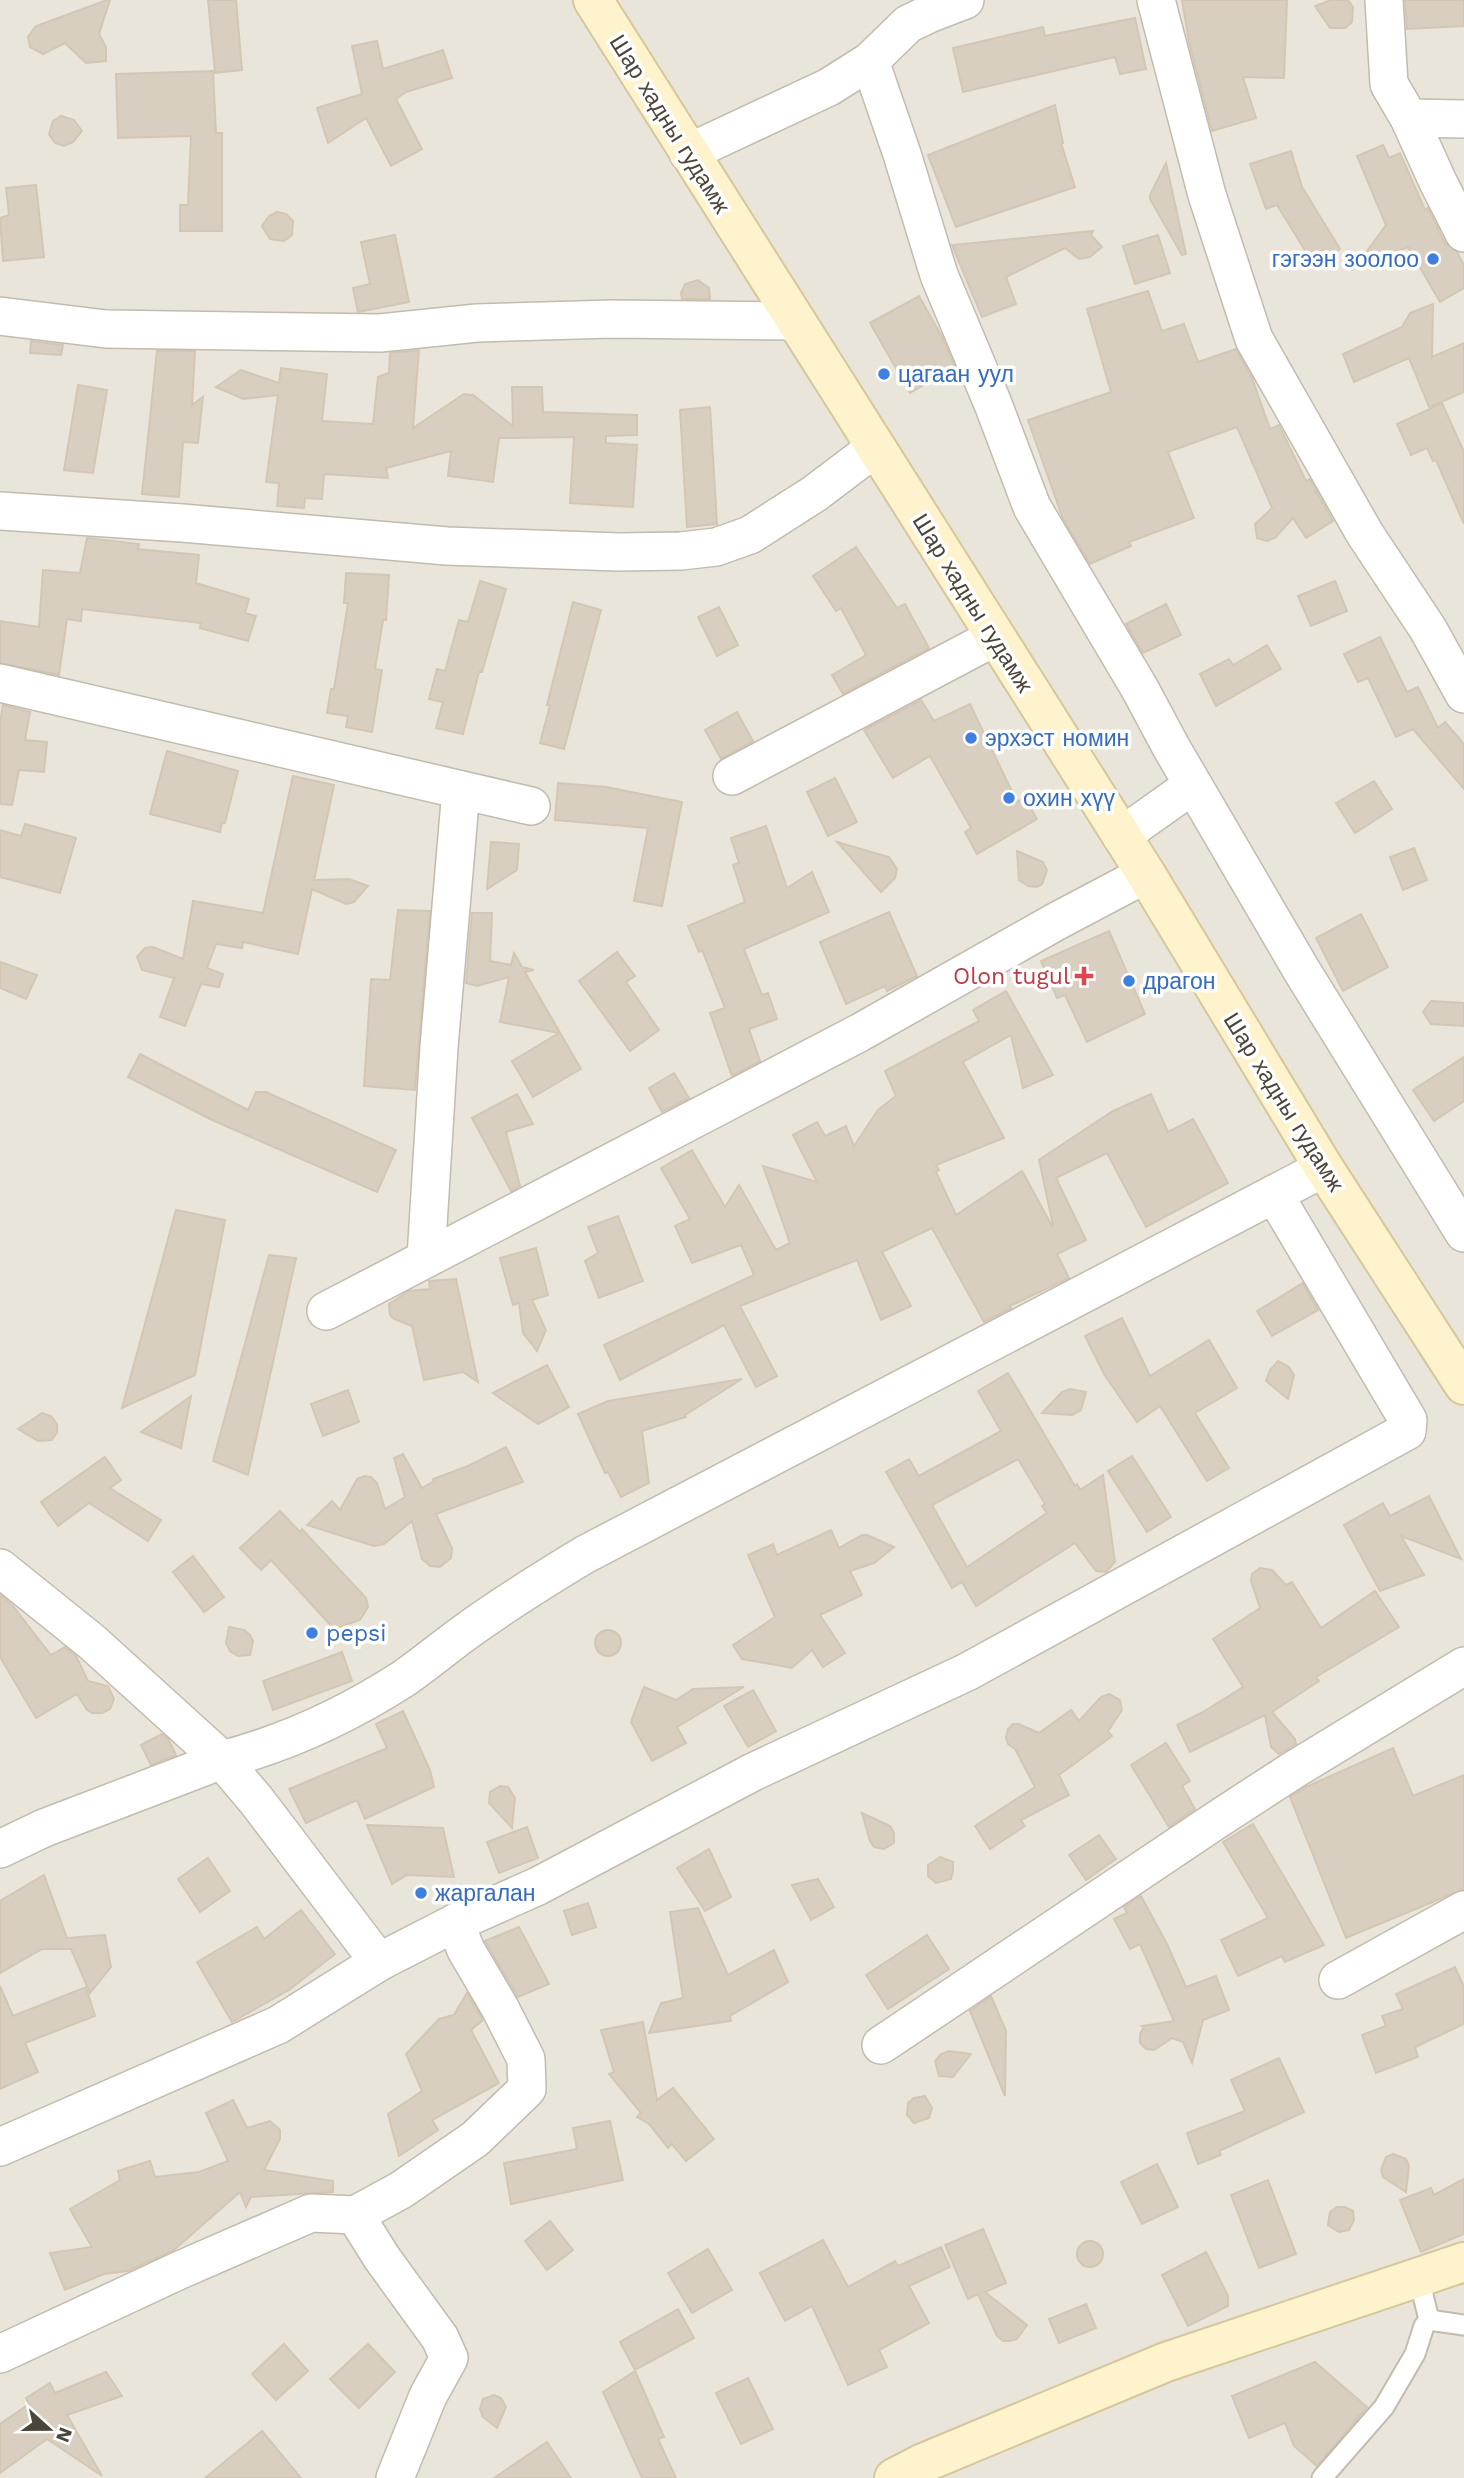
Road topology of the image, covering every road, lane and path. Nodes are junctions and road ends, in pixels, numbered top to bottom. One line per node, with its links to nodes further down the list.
1 (593, 0): 9 (main road, Шар хадны гудамж)
2 (965, 0): 5 (street)
3 (1156, 0): 17 (street)
4 (1384, 0): 7 (street)
5 (931, 6): 6 (street)
6 (870, 61): 9 (street); 19 (street)
7 (1409, 118): 8 (street); 10 (street)
8 (1464, 119)
9 (688, 153): 12 (main road, Шар хадны гудамж)
10 (1464, 233)
11 (0, 316): 12 (street)
12 (795, 321): 13 (main road, Шар хадны гудамж)
13 (875, 448): 14 (street); 15 (main road, Шар хадны гудамж)
14 (0, 511)
15 (995, 637): 18 (street); 22 (main road, Шар хадны гудамж)
16 (0, 683): 20 (street)
17 (1464, 694)
18 (732, 776)
19 (1193, 785): 22 (street); 26 (street)
20 (461, 790): 21 (street); 27 (street)
21 (531, 806)
22 (1121, 836): 23 (main road, Шар хадны гудамж)
23 (1146, 874): 24 (main road, Шар хадны гудамж); 27 (street)
24 (1324, 1168): 25 (street); 29 (main road, Шар хадны гудамж)
25 (1274, 1194): 32 (street); 35 (street)
26 (1464, 1233)
27 (426, 1258): 28 (street)
28 (326, 1311)
29 (1460, 1368)
30 (0, 1568): 32 (street)
31 (1464, 1666): 38 (street)
32 (222, 1760): 33 (street); 36 (street)
33 (0, 1849)
34 (1464, 1910): 37 (street)
35 (455, 1923): 36 (street); 40 (street)
36 (379, 1962): 39 (street)
37 (1338, 1980)
38 (881, 2045)
39 (0, 2147)
40 (355, 2215): 45 (street); 46 (street)
41 (1464, 2262): 42 (main road)
42 (1419, 2278): 43 (lane); 47 (main road)
43 (1429, 2320): 44 (lane); 48 (lane)
44 (1464, 2325)
45 (0, 2354)
46 (395, 2478)
47 (894, 2478)
48 (1322, 2478)

